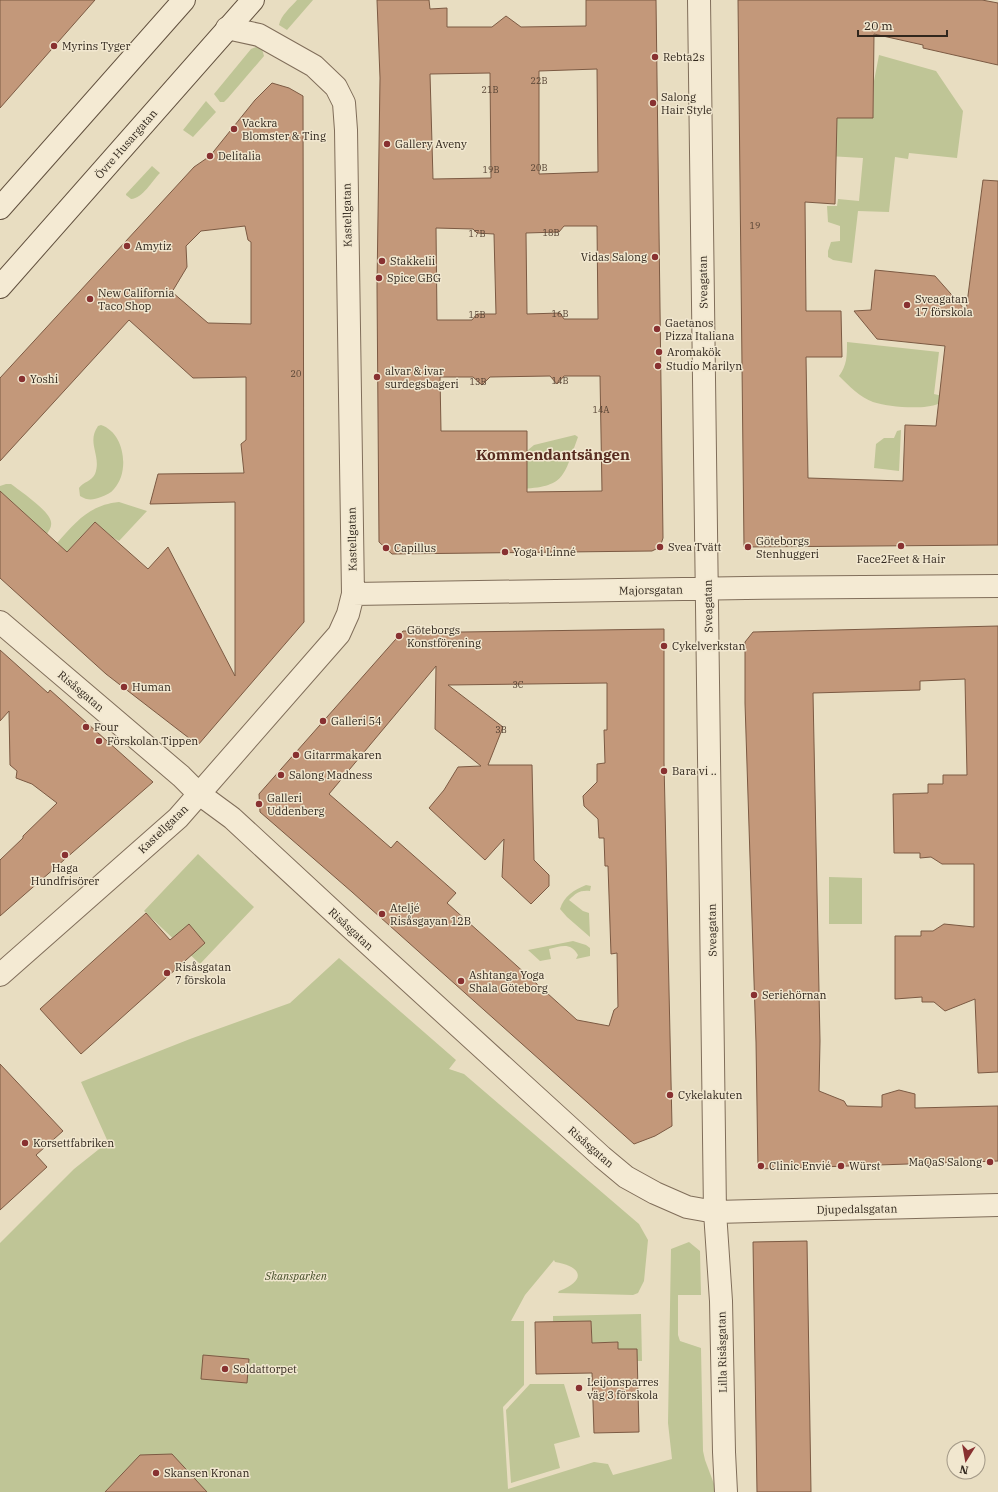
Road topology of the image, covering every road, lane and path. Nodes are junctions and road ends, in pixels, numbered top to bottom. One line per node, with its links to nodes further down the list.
1 (184, 0): 5 (street)
2 (253, 0): 4 (street, Övre Husargatan)
3 (699, 0): 8 (street, Sveagatan)
4 (227, 28): 6 (street, Övre Husargatan); 9 (street, Kastellgatan)
5 (0, 208)
6 (0, 288)
7 (998, 586): 8 (street, Majorsgatan)
8 (708, 589): 9 (street, Majorsgatan); 14 (street, Sveagatan)
9 (353, 594): 11 (street, Kastellgatan)
10 (0, 622): 11 (street, Risåsgatan)
11 (198, 793): 12 (street, Kastellgatan); 14 (street, Risåsgatan)
12 (0, 975)
13 (998, 1205): 14 (street, Djupedalsgatan)
14 (715, 1212): 15 (street, Lilla Risåsgatan)
15 (726, 1492)

